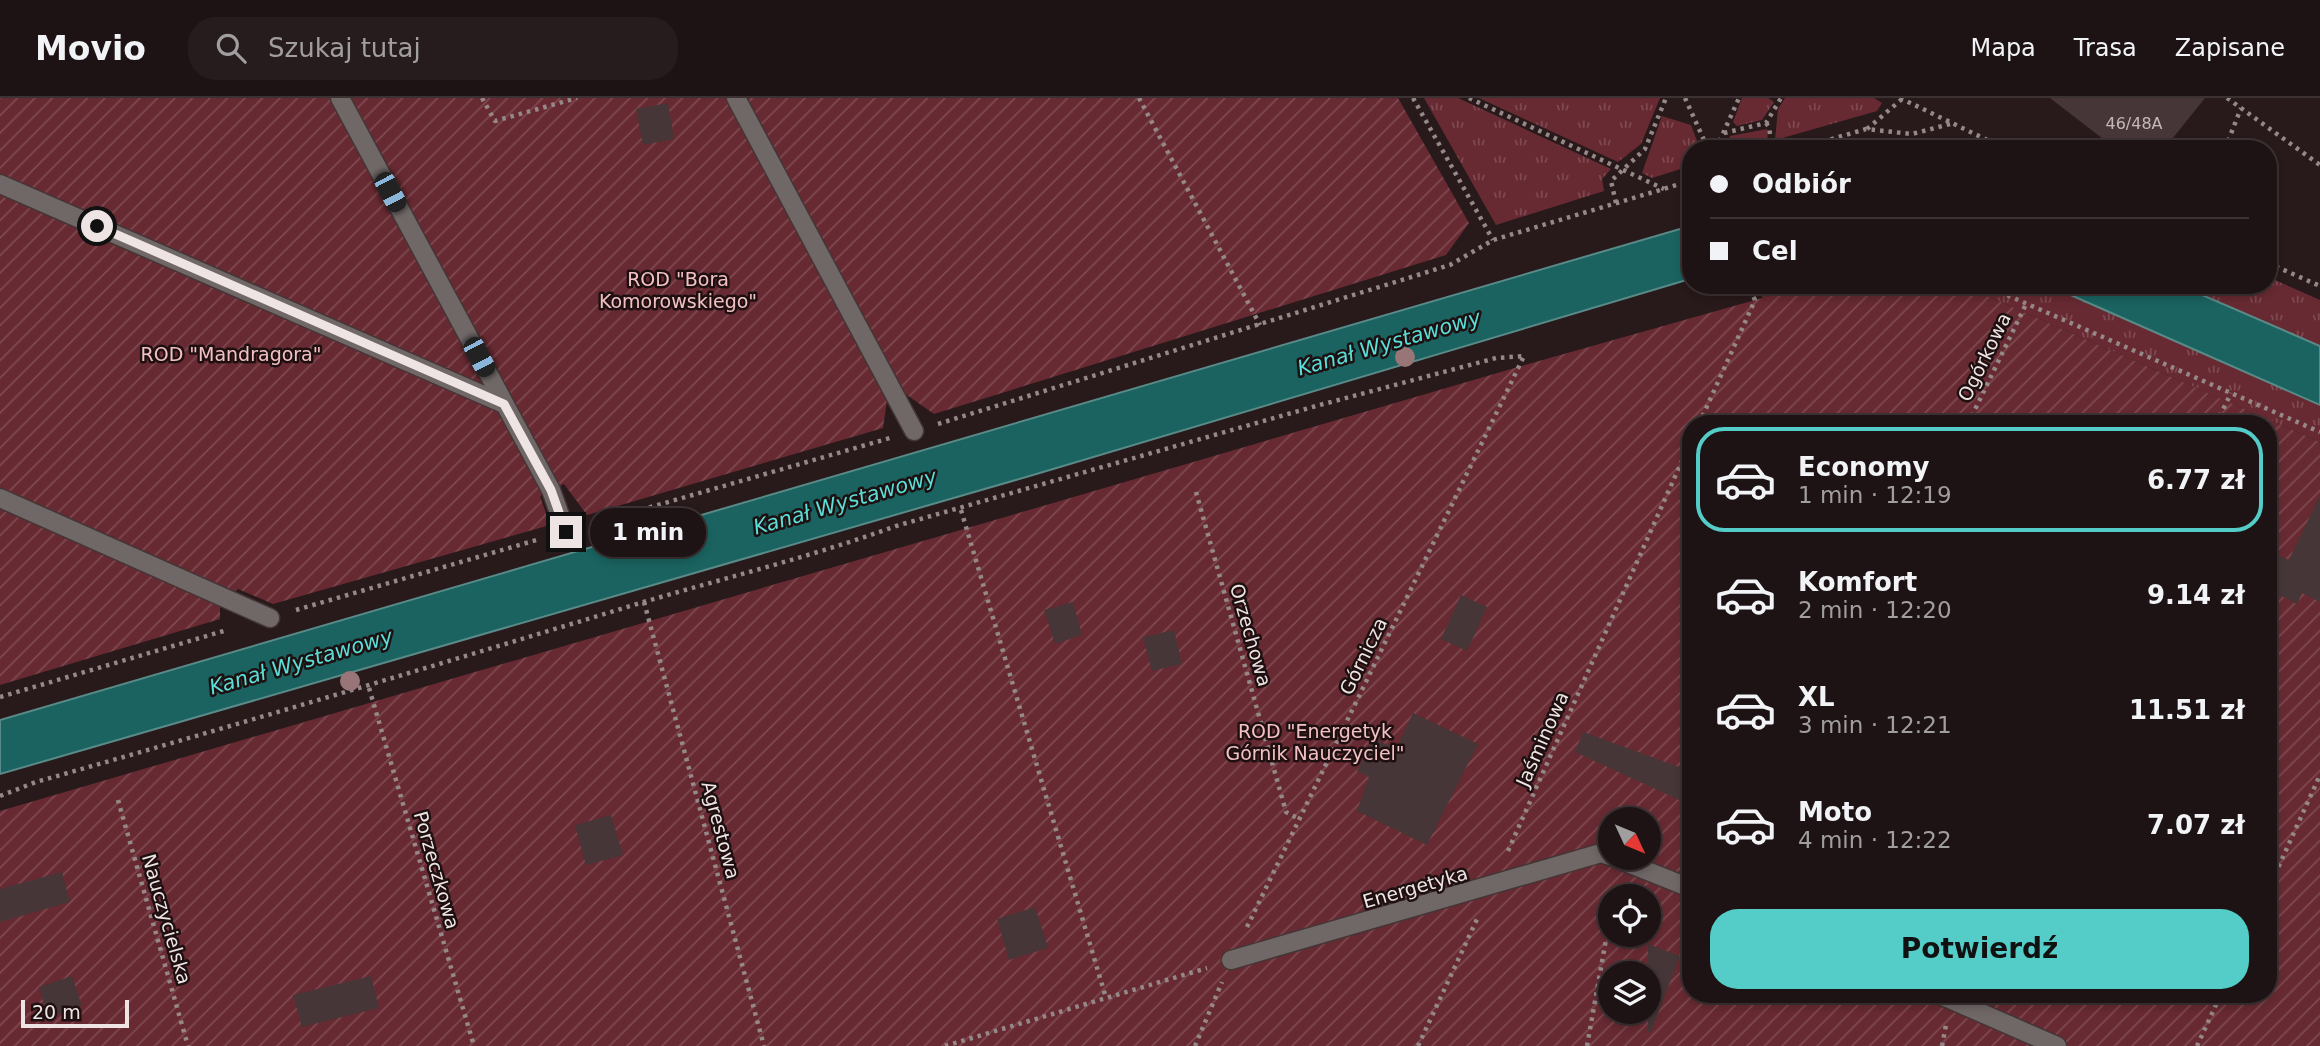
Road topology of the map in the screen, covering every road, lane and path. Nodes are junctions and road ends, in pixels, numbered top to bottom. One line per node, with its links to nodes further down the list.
1 (340, 98): 39 (lane)
2 (482, 98): 3 (path)
3 (577, 98)
4 (736, 98): 43 (lane)
5 (1139, 98): 37 (path)
6 (1413, 98): 31 (path)
7 (1469, 98): 26 (path)
8 (1666, 98): 26 (path)
9 (1685, 98): 19 (path)
10 (1739, 98): 18 (path)
11 (1781, 98): 15 (path)
12 (2227, 98): 14 (path)
13 (1901, 99): 16 (path); 17 (path)
14 (2241, 108): 24 (path); 25 (path)
15 (1766, 123): 18 (path); 21 (path)
16 (1950, 124): 17 (path); 23 (path)
17 (1866, 129): 22 (path)
18 (1724, 133): 20 (path)
19 (1704, 140)
20 (1720, 140)
21 (1771, 140)
22 (1829, 140)
23 (1986, 140)
24 (2229, 140)
25 (2320, 165)
26 (1623, 169): 29 (path); 30 (path)
27 (1682, 183): 29 (path)
28 (0, 184): 39 (lane)
29 (1664, 189): 30 (path)
30 (1616, 202): 31 (path)
31 (1493, 240): 37 (path)
32 (2277, 267): 33 (path)
33 (2320, 286)
34 (1750, 294): 40 (path)
35 (2004, 294): 36 (path)
36 (2026, 304): 38 (path); 41 (path, Ogórkowa)
37 (1260, 325): 43 (path)
38 (2231, 392): 42 (path); 44 (path)
39 (504, 404): 49 (lane)
40 (1703, 415)
41 (1972, 415)
42 (2220, 415)
43 (914, 431): 49 (path)
44 (2320, 432)
45 (1682, 461): 62 (path, Jaśminowa)
46 (1196, 492): 57 (path, Orzechowa)
47 (0, 498): 51 (lane)
48 (961, 510): 50 (path); 57 (path, Górnicza); 65 (path)
49 (566, 532): 51 (path)
50 (644, 602): 52 (path); 70 (path, Agrestowa)
51 (271, 618): 53 (path)
52 (369, 687): 55 (path); 69 (path, Porzeczkowa)
53 (0, 697)
54 (2320, 775): 60 (path)
55 (0, 796)
56 (118, 800): 68 (path, Nauczycielska)
57 (1300, 819): 64 (path, Górnicza)
58 (1598, 854): 62 (lane, Energetyka)
59 (1645, 870): 61 (lane, Energetyka)
60 (2277, 870)
61 (1682, 885)
62 (1492, 887): 64 (lane, Energetyka); 73 (path, Jaśminowa)
63 (1605, 947): 74 (path)
64 (1231, 960): 65 (path); 72 (path, Górnicza)
65 (1106, 998): 71 (path)
66 (1959, 1003): 75 (lane)
67 (2217, 1003): 76 (path)
68 (188, 1046)
69 (474, 1046)
70 (764, 1046)
71 (945, 1046)
72 (1195, 1046)
73 (1418, 1046)
74 (1587, 1046)
75 (2057, 1046)
76 (2197, 1046)

